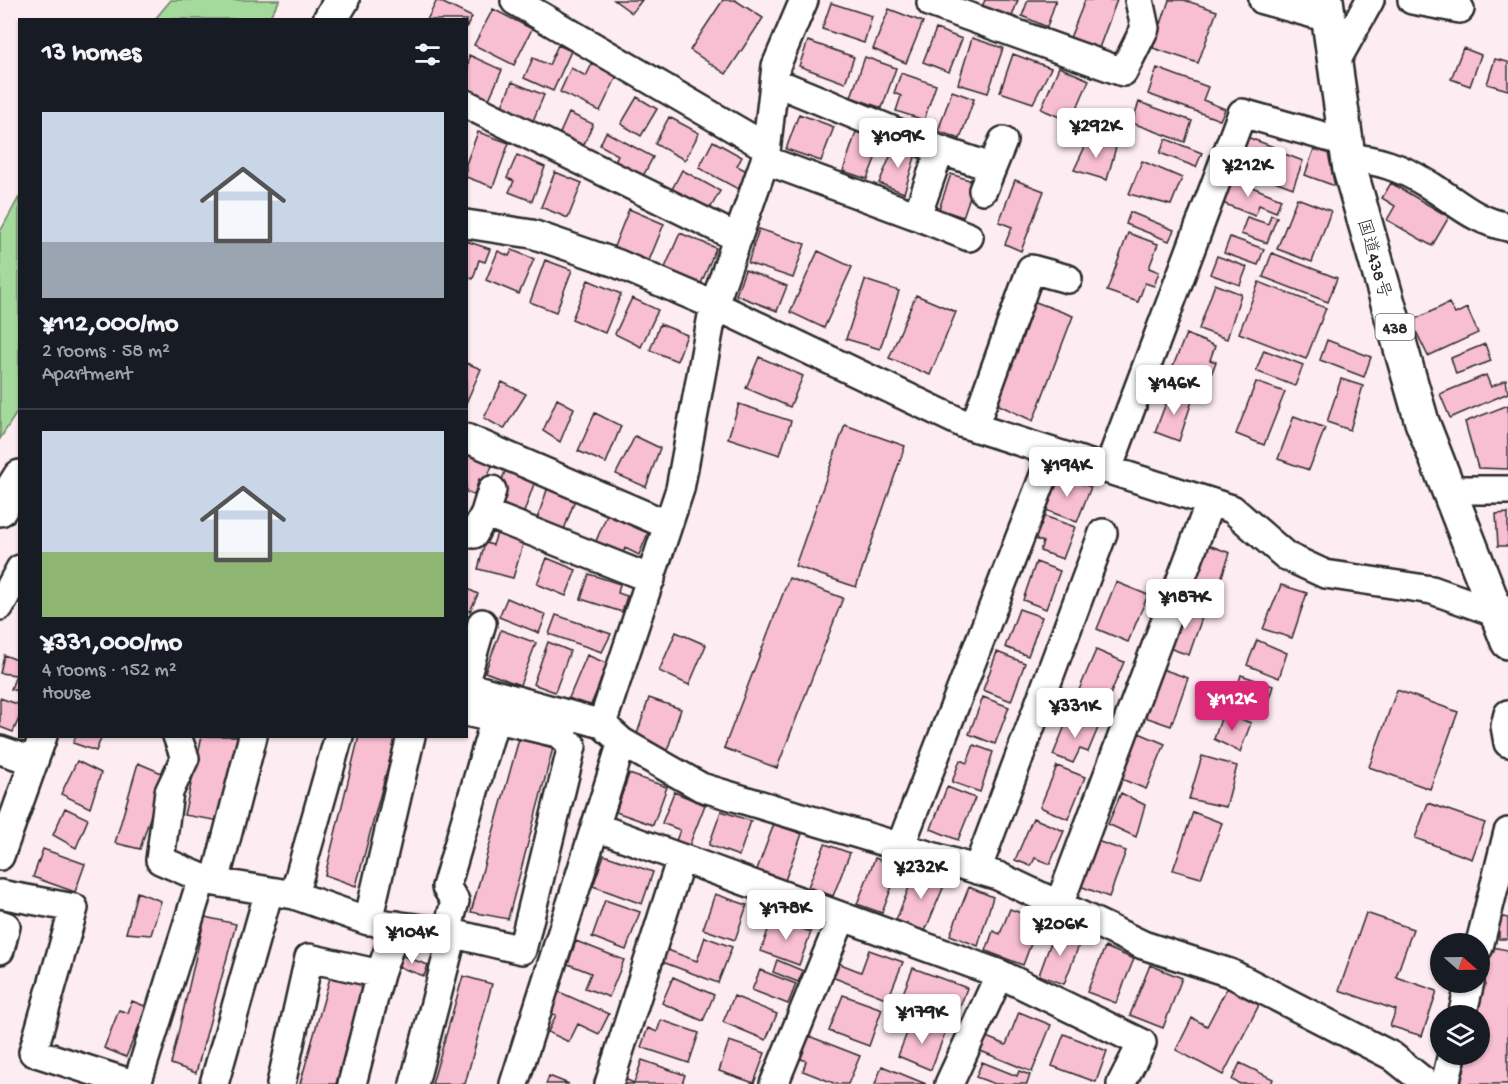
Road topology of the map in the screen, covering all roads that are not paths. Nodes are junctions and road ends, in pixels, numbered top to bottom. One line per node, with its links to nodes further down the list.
1 (342, 0): 11 (main road)
2 (804, 0): 13 (street)
3 (1139, 0): 8 (street)
4 (1263, 0): 9 (street)
5 (1370, 0): 12 (street)
6 (1412, 0): 10 (street)
7 (515, 1): 18 (street)
8 (931, 3)
9 (1327, 9): 12 (main road, 国道438号 / 438)
10 (1460, 9)
11 (331, 18)
12 (1334, 64): 16 (main road, 国道438号 / 438)
13 (775, 82): 17 (street); 18 (street)
14 (468, 105): 23 (street)
15 (1003, 141): 17 (street)
16 (1346, 149): 21 (street); 29 (street); 31 (main road, 国道438号 / 438)
17 (940, 150): 19 (street)
18 (765, 153): 19 (street); 23 (street)
19 (917, 216): 22 (street)
20 (468, 224): 25 (street)
21 (1508, 227)
22 (969, 237)
23 (738, 238): 25 (street)
24 (1068, 279): 26 (street)
25 (714, 306): 26 (street); 36 (street)
26 (974, 427): 28 (street)
27 (468, 439): 36 (street)
28 (1053, 452): 29 (street); 59 (street)
29 (1108, 469): 33 (street)
30 (18, 480): 34 (main road)
31 (1449, 490): 32 (street); 42 (main road, 国道438号 / 438)
32 (1508, 490)
33 (1210, 502): 42 (street); 66 (street)
34 (0, 509)
35 (484, 512): 39 (street)
36 (668, 525): 39 (street)
37 (1103, 534): 62 (street)
38 (18, 575): 40 (street)
39 (651, 579): 48 (street)
40 (8, 599)
41 (482, 623): 43 (street)
42 (1504, 623)
43 (468, 671)
44 (468, 687): 48 (street)
45 (468, 713): 47 (street)
46 (1508, 714): 54 (street)
47 (495, 720): 71 (street); 71 (street)
48 (602, 724): 53 (street)
49 (178, 738): 63 (street)
50 (252, 738): 63 (street)
51 (338, 738): 64 (street)
52 (411, 738): 68 (street)
53 (622, 742): 57 (street); 59 (street)
54 (1508, 743)
55 (38, 749): 56 (street); 60 (street)
56 (0, 750)
57 (596, 827): 61 (street); 82 (street)
58 (1508, 832): 72 (street)
59 (900, 847): 62 (street)
60 (0, 856)
61 (681, 858): 67 (street); 83 (street)
62 (977, 870): 66 (street)
63 (208, 880): 64 (street); 77 (street)
64 (281, 893): 68 (street); 78 (street)
65 (0, 894): 77 (street)
66 (1059, 905): 87 (street)
67 (842, 917): 75 (street); 84 (street)
68 (368, 921): 70 (street)
69 (0, 924): 73 (street)
70 (397, 926): 71 (street); 74 (street)
71 (450, 933): 81 (street)
72 (1483, 933)
73 (0, 950)
74 (380, 974): 79 (street); 80 (street)
75 (1000, 974): 85 (street); 86 (street)
76 (1449, 1065): 88 (street)
77 (135, 1084)
78 (214, 1084)
79 (281, 1084)
80 (352, 1084)
81 (414, 1084)
82 (514, 1084)
83 (609, 1084)
84 (774, 1084)
85 (949, 1084)
86 (1120, 1084)
87 (1426, 1084)
88 (1445, 1084)

